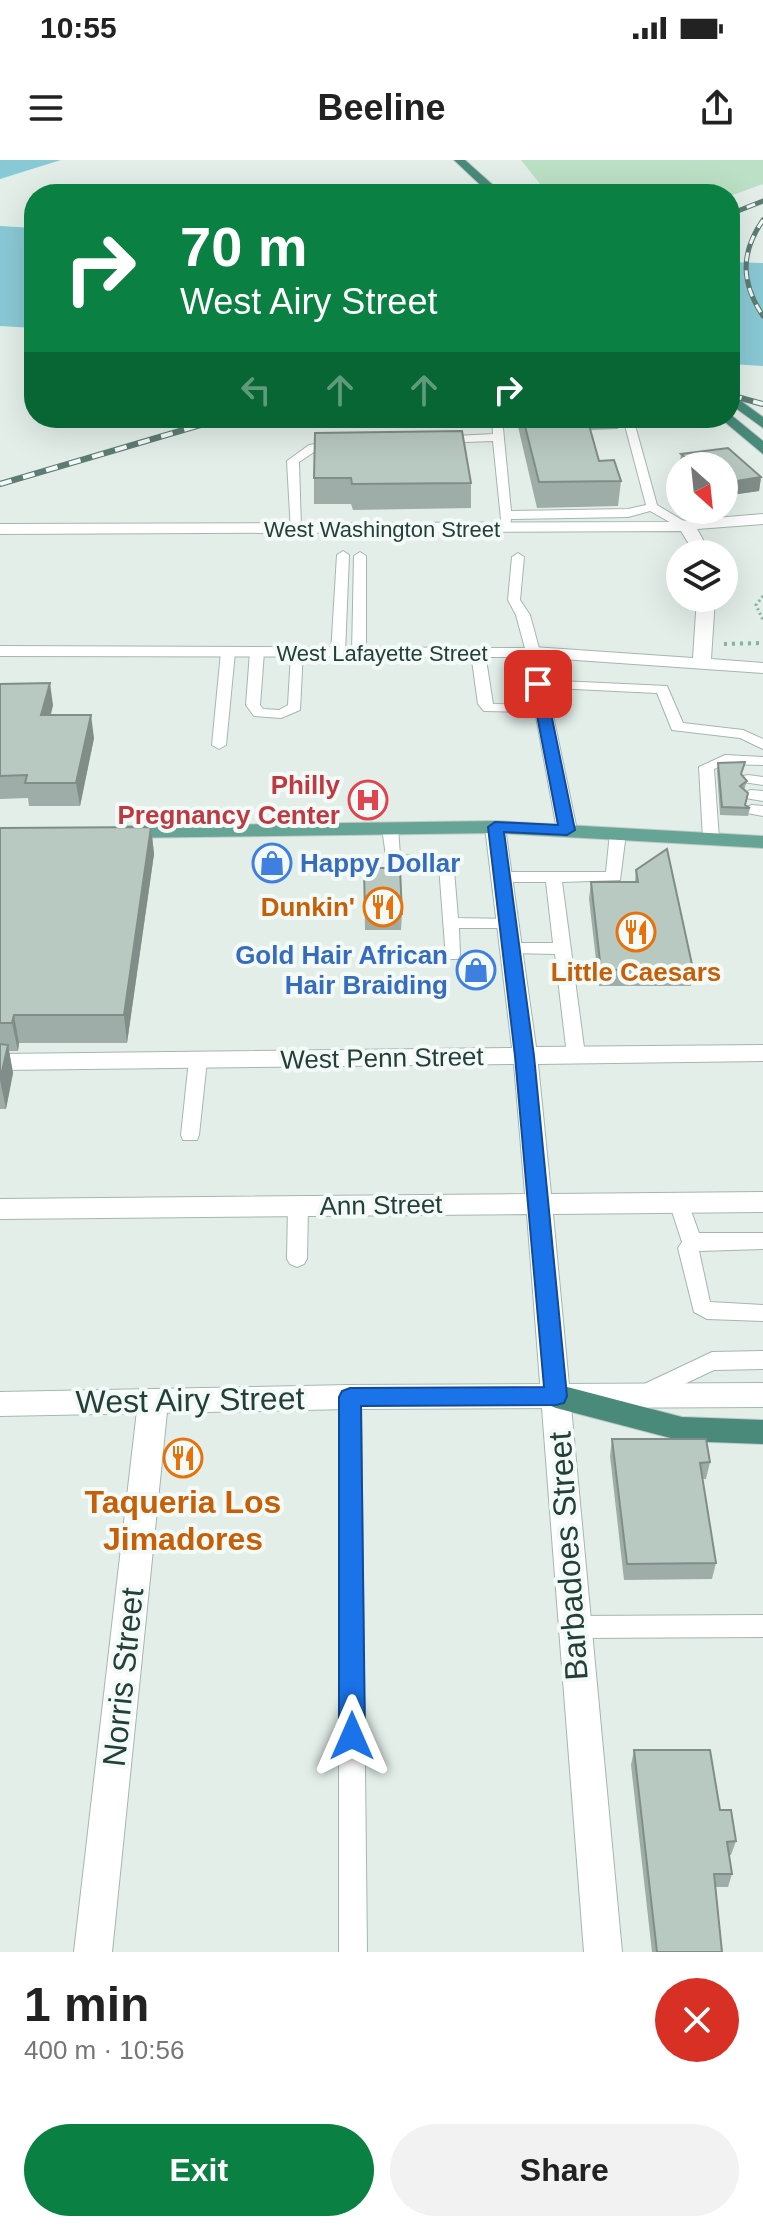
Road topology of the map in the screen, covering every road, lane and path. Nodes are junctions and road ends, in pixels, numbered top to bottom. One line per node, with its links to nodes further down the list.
1 (459, 160): 4 (highway)
2 (449, 168): 3 (highway)
3 (466, 184)
4 (486, 184)
5 (740, 405): 6 (highway)
6 (763, 424)
7 (498, 428): 10 (lane)
8 (631, 428): 14 (lane)
9 (739, 428): 13 (highway)
10 (499, 437): 11 (lane); 16 (lane)
11 (419, 441)
12 (355, 443): 19 (lane)
13 (763, 449)
14 (652, 507): 16 (lane); 17 (lane)
15 (763, 519): 17 (street, West Washington Street)
16 (506, 522): 17 (street, West Washington Street); 19 (street, West Washington Street)
17 (686, 526): 20 (street)
18 (0, 529): 19 (street, West Washington Street)
19 (295, 529)
20 (697, 540)
21 (343, 555): 32 (lane)
22 (360, 556): 33 (lane)
23 (518, 557): 30 (lane)
24 (763, 596): 26 (path)
25 (705, 612): 36 (street)
26 (763, 620)
27 (0, 651): 28 (street, West Lafayette Street)
28 (228, 652): 29 (street, West Lafayette Street); 41 (lane)
29 (257, 652): 31 (street, West Lafayette Street); 31 (lane)
30 (533, 652): 34 (street, West Lafayette Street); 35 (street, West Lafayette Street); 38 (street)
31 (298, 653): 32 (street, West Lafayette Street)
32 (338, 653): 33 (street, West Lafayette Street)
33 (359, 653): 34 (street, West Lafayette Street)
34 (478, 653): 40 (lane)
35 (660, 661): 36 (street, West Lafayette Street); 39 (lane)
36 (702, 664): 37 (street, West Lafayette Street)
37 (763, 668)
38 (538, 684): 39 (lane); 40 (street)
39 (662, 689): 42 (lane)
40 (543, 709): 46 (street)
41 (219, 745)
42 (763, 745)
43 (763, 761): 49 (lane)
44 (495, 827): 45 (main road); 46 (main road); 51 (street, Barbadoes Street)
45 (390, 828): 47 (main road); 53 (lane)
46 (567, 830): 48 (main road)
47 (94, 832)
48 (618, 833): 49 (main road); 52 (lane)
49 (711, 839): 50 (main road)
50 (763, 842)
51 (502, 877): 52 (lane); 54 (street, Barbadoes Street)
52 (553, 877): 56 (lane)
53 (451, 923): 54 (lane); 57 (lane)
54 (508, 924): 55 (street, Barbadoes Street)
55 (511, 948): 56 (lane); 60 (street, Barbadoes Street)
56 (563, 949): 59 (lane)
57 (452, 955)
58 (763, 1053): 59 (street, West Penn Street)
59 (576, 1055): 60 (street, West Penn Street)
60 (525, 1056): 61 (street, West Penn Street); 66 (street, Barbadoes Street)
61 (198, 1060): 62 (street, West Penn Street); 63 (lane)
62 (0, 1062)
63 (190, 1135)
64 (679, 1202): 65 (street, Ann Street); 66 (street, Ann Street); 70 (lane)
65 (763, 1202)
66 (539, 1203): 67 (street, Ann Street); 75 (street, Barbadoes Street)
67 (298, 1206): 68 (street, Ann Street); 71 (lane)
68 (0, 1209)
69 (763, 1241): 70 (lane)
70 (692, 1243): 72 (lane)
71 (297, 1259)
72 (763, 1313)
73 (763, 1360): 76 (lane)
74 (763, 1395): 76 (street, West Airy Street)
75 (556, 1396): 76 (street, West Airy Street); 77 (street, West Airy Street); 80 (highway); 82 (street, Barbadoes Street)
76 (640, 1396)
77 (350, 1397): 78 (street, West Airy Street); 84 (lane)
78 (153, 1402): 79 (street, West Airy Street); 83 (street, Norris Street)
79 (0, 1404)
80 (763, 1432)
81 (763, 1626): 82 (lane)
82 (573, 1627): 85 (street, Barbadoes Street)
83 (93, 1952)
84 (353, 1952)
85 (603, 1952)

